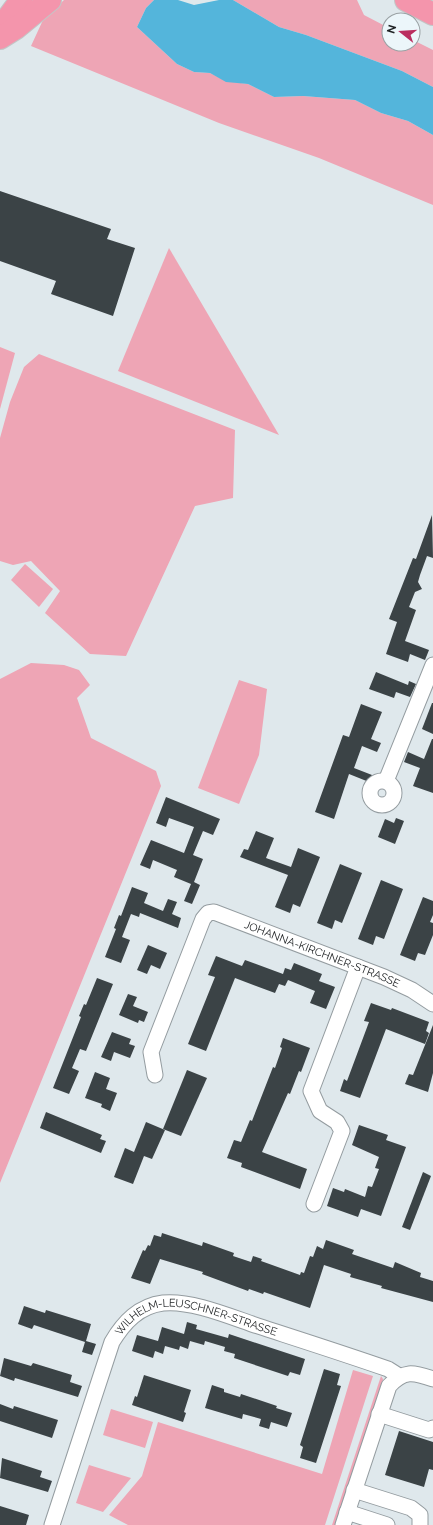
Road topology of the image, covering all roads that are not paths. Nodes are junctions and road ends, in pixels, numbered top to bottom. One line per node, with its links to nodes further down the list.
1 (21, 0): 5 (highway)
2 (50, 0): 6 (highway)
3 (406, 0): 4 (highway)
4 (433, 14)
5 (0, 26)
6 (0, 38)
7 (432, 668): 8 (street)
8 (386, 781)
9 (358, 967): 10 (street, JOHANNA-KIRCHNER-STRASSE); 11 (street, JOHANNA-KIRCHNER-STRASSE); 12 (street)
10 (433, 1004)
11 (155, 1075)
12 (314, 1204)
13 (399, 1376): 14 (street, WILHELM-LEUSCHNER-STRASSE); 15 (street); 19 (street, WILHELM-LEUSCHNER-STRASSE)
14 (433, 1379)
15 (381, 1409): 16 (street); 17 (street)
16 (433, 1428)
17 (354, 1490): 18 (street); 21 (street)
18 (345, 1519): 20 (street)
19 (52, 1525)
20 (387, 1525)
21 (420, 1525)

